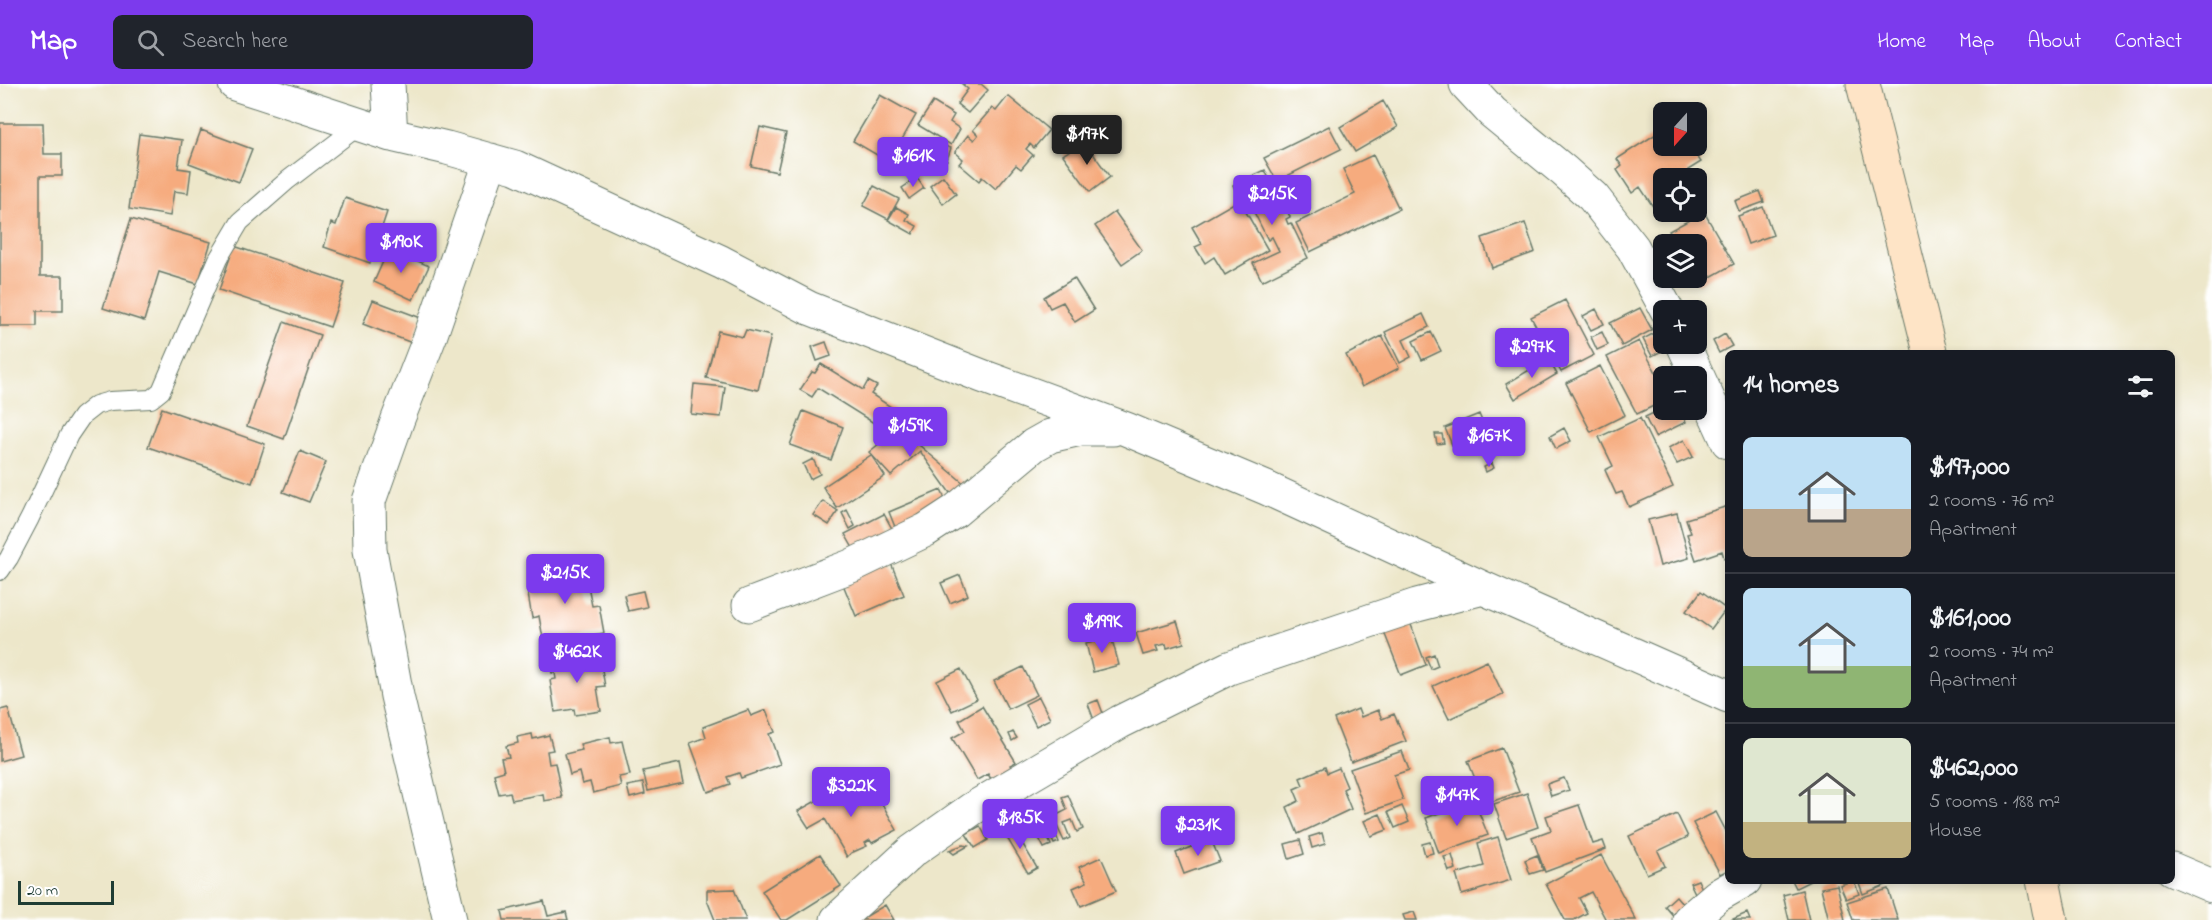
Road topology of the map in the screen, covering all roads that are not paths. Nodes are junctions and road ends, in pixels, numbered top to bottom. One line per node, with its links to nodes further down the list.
1 (235, 84): 5 (street)
2 (388, 84): 5 (street)
3 (1466, 84): 7 (street)
4 (1863, 84): 8 (main road)
5 (376, 130): 6 (street); 12 (lane)
6 (491, 160): 10 (street); 20 (street)
7 (1662, 300)
8 (1930, 350)
9 (1688, 354): 11 (street)
10 (1126, 429): 13 (street); 14 (street)
11 (1725, 435)
12 (0, 571)
13 (1484, 588): 15 (street); 21 (street)
14 (749, 605)
15 (1725, 695)
16 (2175, 870): 19 (street)
17 (1738, 884): 22 (street)
18 (2044, 884): 23 (main road)
19 (2212, 886)
20 (450, 920)
21 (837, 920)
22 (1689, 920)
23 (2051, 920)

